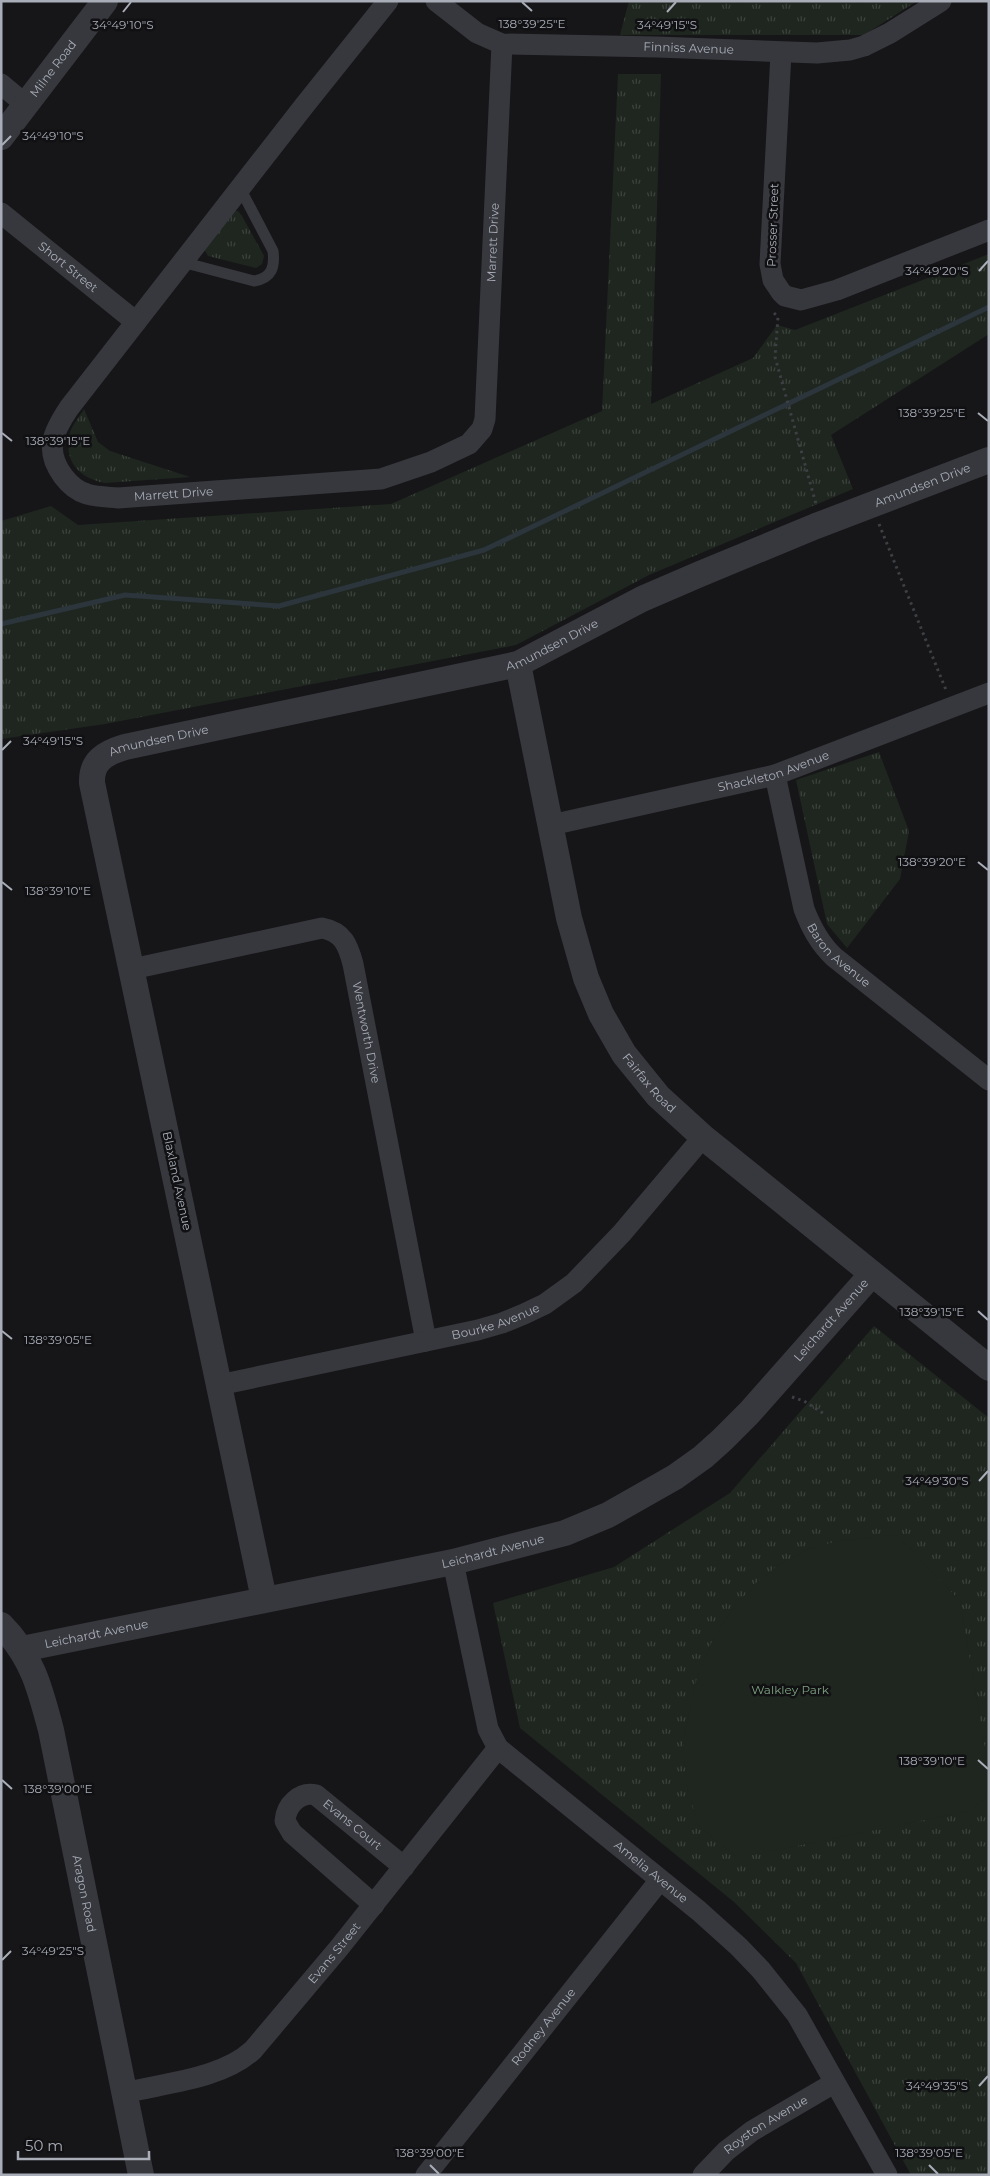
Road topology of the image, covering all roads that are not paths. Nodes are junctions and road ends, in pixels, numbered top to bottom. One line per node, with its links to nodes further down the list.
1 (105, 1): 8 (street, Milne Road)
2 (388, 1): 10 (street, Marrett Drive)
3 (436, 1): 5 (street, Finniss Avenue)
4 (941, 1): 6 (street, Finniss Avenue)
5 (502, 44): 6 (street, Finniss Avenue); 14 (street, Marrett Drive)
6 (781, 53): 12 (street, Prosser Street)
7 (1, 84): 8 (street)
8 (26, 105): 9 (street, Milne Road)
9 (1, 137)
10 (240, 188): 13 (street, Marrett Drive); 13 (lane)
11 (1, 213): 14 (street, Short Street)
12 (989, 230)
13 (182, 262): 14 (street, Marrett Drive)
14 (136, 322)
15 (989, 460): 16 (street, Amundsen Drive)
16 (518, 664): 18 (street, Amundsen Drive); 20 (street, Fairfax Road)
17 (989, 693): 19 (street, Shackleton Avenue)
18 (96, 763): 21 (street, Blaxland Avenue)
19 (775, 775): 20 (street, Shackleton Avenue); 22 (street, Baron Avenue)
20 (551, 826): 23 (street, Fairfax Road)
21 (132, 969): 25 (street, Wentworth Drive); 27 (street, Blaxland Avenue)
22 (989, 1080)
23 (703, 1137): 24 (street, Fairfax Road); 25 (street, Bourke Avenue)
24 (872, 1274): 26 (street, Fairfax Road); 28 (street, Leichardt Avenue)
25 (426, 1341): 27 (street, Bourke Avenue)
26 (989, 1368)
27 (219, 1386): 29 (street, Blaxland Avenue)
28 (453, 1562): 29 (street, Leichardt Avenue); 32 (street, Amelia Avenue)
29 (264, 1599): 31 (street, Leichardt Avenue)
30 (1, 1624): 31 (street, Aragon Road)
31 (22, 1649): 37 (street, Aragon Road)
32 (498, 1748): 33 (street, Evans Street); 34 (street, Amelia Avenue)
33 (404, 1867): 35 (street, Evans Street); 35 (street, Evans Court)
34 (660, 1880): 36 (street, Amelia Avenue); 39 (street, Rodney Avenue)
35 (374, 1905): 37 (street, Evans Street)
36 (834, 2083): 40 (street, Royston Avenue); 41 (street, Amelia Avenue)
37 (124, 2093): 38 (street, Aragon Road)
38 (141, 2175)
39 (426, 2175)
40 (703, 2175)
41 (887, 2175)

